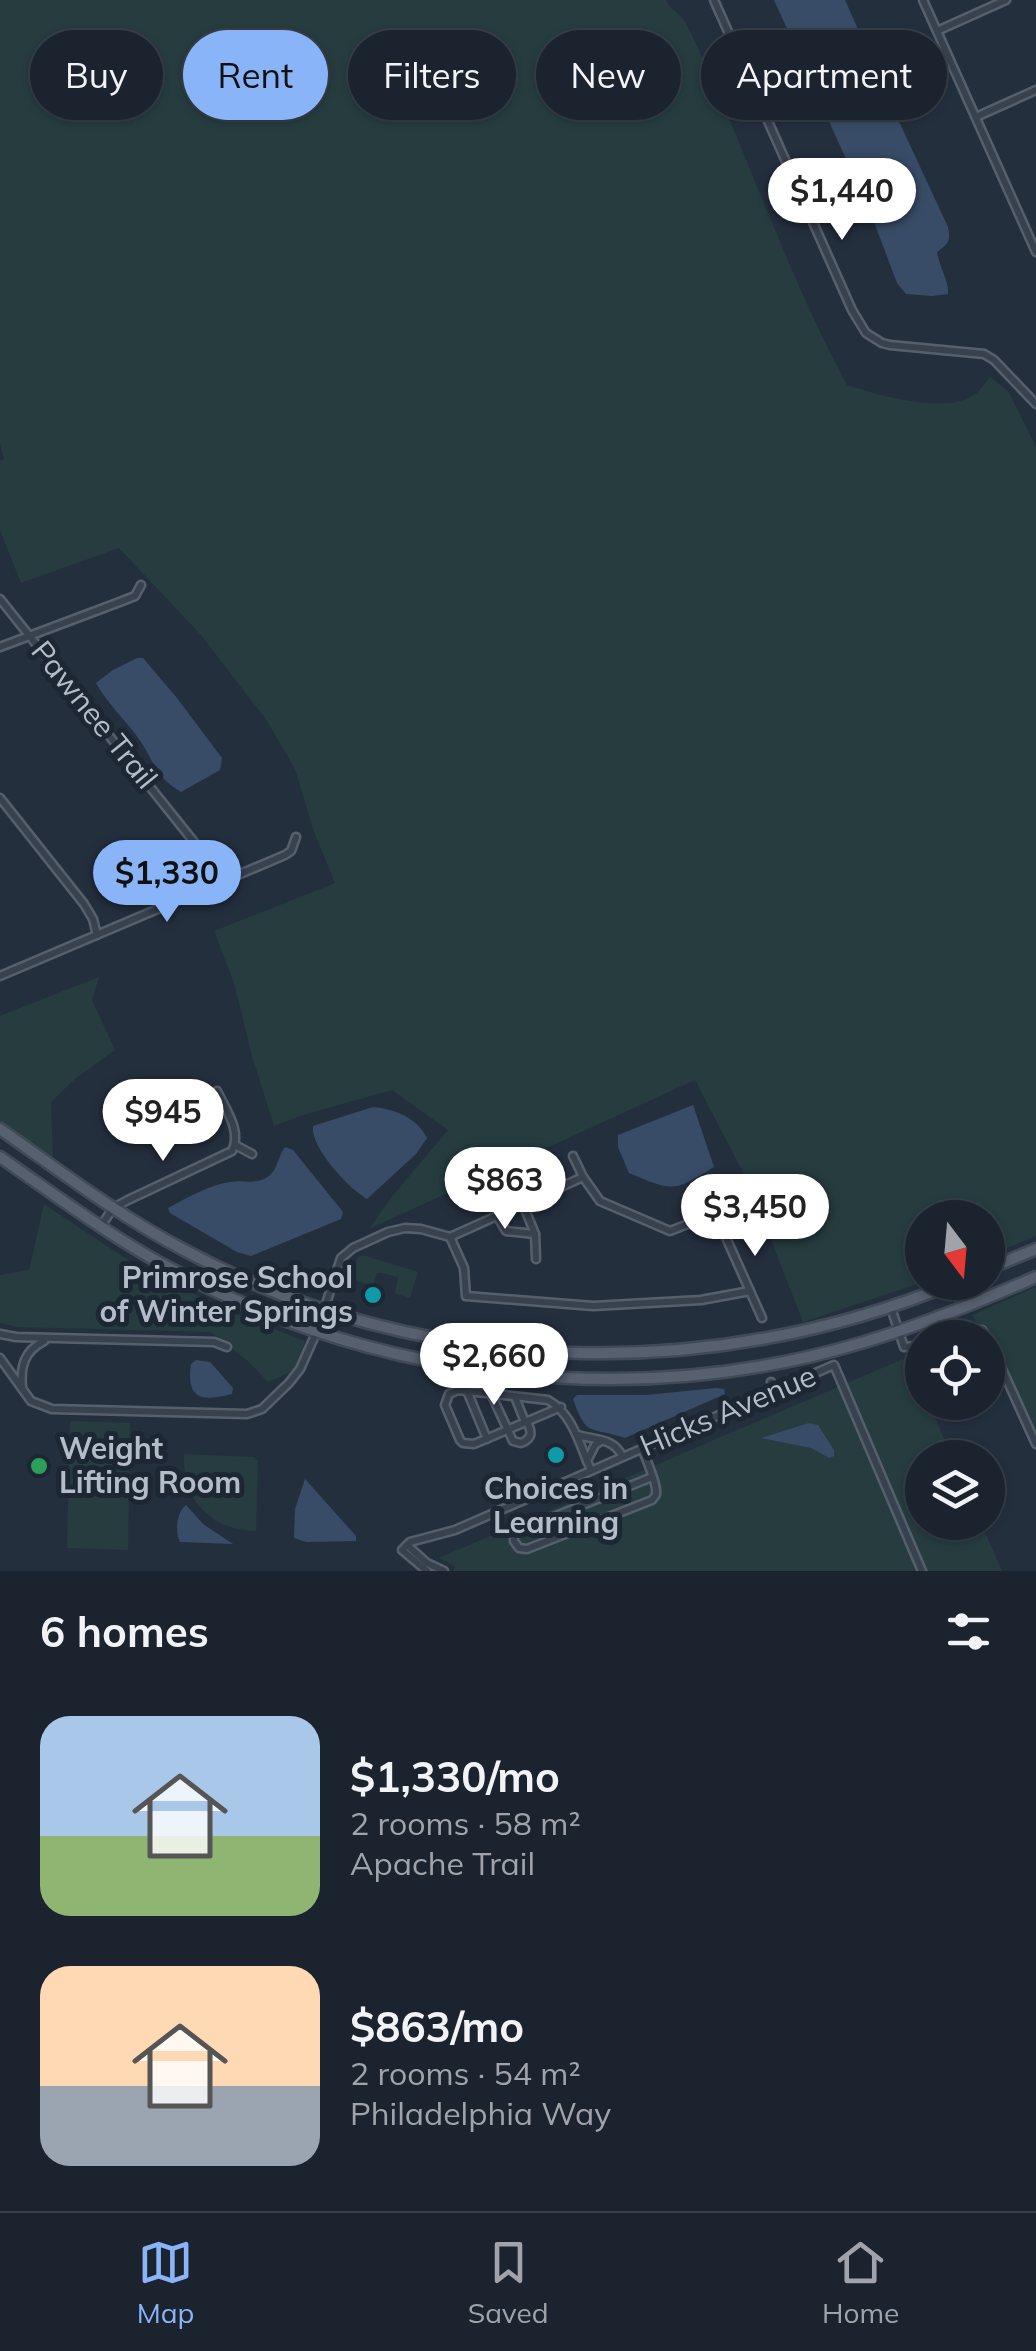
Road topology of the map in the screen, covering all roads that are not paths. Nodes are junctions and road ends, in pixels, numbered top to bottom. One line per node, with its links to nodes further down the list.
1 (714, 0): 10 (street)
2 (923, 0): 4 (street)
3 (1006, 0): 5 (street)
4 (937, 30)
5 (939, 30)
6 (947, 53): 8 (street)
7 (1036, 90): 8 (street)
8 (976, 117): 9 (street)
9 (1036, 252)
10 (1036, 404)
11 (141, 585): 13 (street)
12 (0, 599): 13 (street, Pawnee Trail)
13 (30, 635): 14 (street); 17 (street, Pawnee Trail)
14 (0, 646)
15 (0, 798): 18 (street)
16 (296, 837): 17 (street)
17 (214, 885): 18 (street)
18 (97, 935): 19 (street)
19 (0, 976)
20 (217, 1092): 22 (street)
21 (0, 1129): 29 (main road)
22 (236, 1145): 23 (street); 29 (street)
23 (252, 1154)
24 (574, 1156): 26 (street)
25 (0, 1157): 32 (main road)
26 (584, 1177): 27 (street); 30 (street)
27 (523, 1204): 31 (street); 33 (street)
28 (740, 1204): 30 (street)
29 (113, 1208): 32 (street); 42 (main road)
30 (716, 1214): 39 (street)
31 (497, 1216): 33 (street); 34 (street)
32 (100, 1226): 44 (main road)
33 (535, 1234): 36 (street)
34 (450, 1237): 39 (street); 42 (street)
35 (1036, 1249): 37 (main road)
36 (536, 1259)
37 (1005, 1263)
38 (1036, 1276): 45 (main road)
39 (750, 1291): 43 (street)
40 (911, 1300): 41 (main road)
41 (891, 1308): 42 (main road); 45 (street)
42 (324, 1310): 44 (street)
43 (762, 1318)
44 (316, 1331): 45 (main road); 53 (street)
45 (899, 1332): 49 (street)
46 (0, 1334): 47 (street)
47 (50, 1338): 48 (street); 53 (street)
48 (227, 1347)
49 (905, 1347)
50 (0, 1358): 53 (street)
51 (1005, 1376): 64 (street)
52 (771, 1382): 54 (street)
53 (22, 1390)
54 (774, 1391): 65 (street, Hicks Avenue); 73 (street, Hicks Avenue)
55 (467, 1392): 56 (street); 62 (street); 62 (street)
56 (491, 1394): 57 (street); 60 (street)
57 (514, 1396): 58 (street); 59 (street)
58 (561, 1407): 59 (street); 61 (street)
59 (526, 1422): 60 (street); 60 (street)
60 (506, 1430): 62 (street)
61 (577, 1435): 63 (street); 67 (street)
62 (486, 1439)
63 (602, 1440): 66 (street); 67 (street)
64 (1036, 1444)
65 (642, 1448): 66 (street, Hicks Avenue); 69 (street)
66 (622, 1456): 68 (street, Hicks Avenue)
67 (586, 1460): 68 (street)
68 (591, 1470): 70 (street, Hicks Avenue)
69 (652, 1478): 69 (street)
70 (404, 1548): 71 (street); 72 (street)
71 (428, 1571)
72 (444, 1571)
73 (922, 1571)

